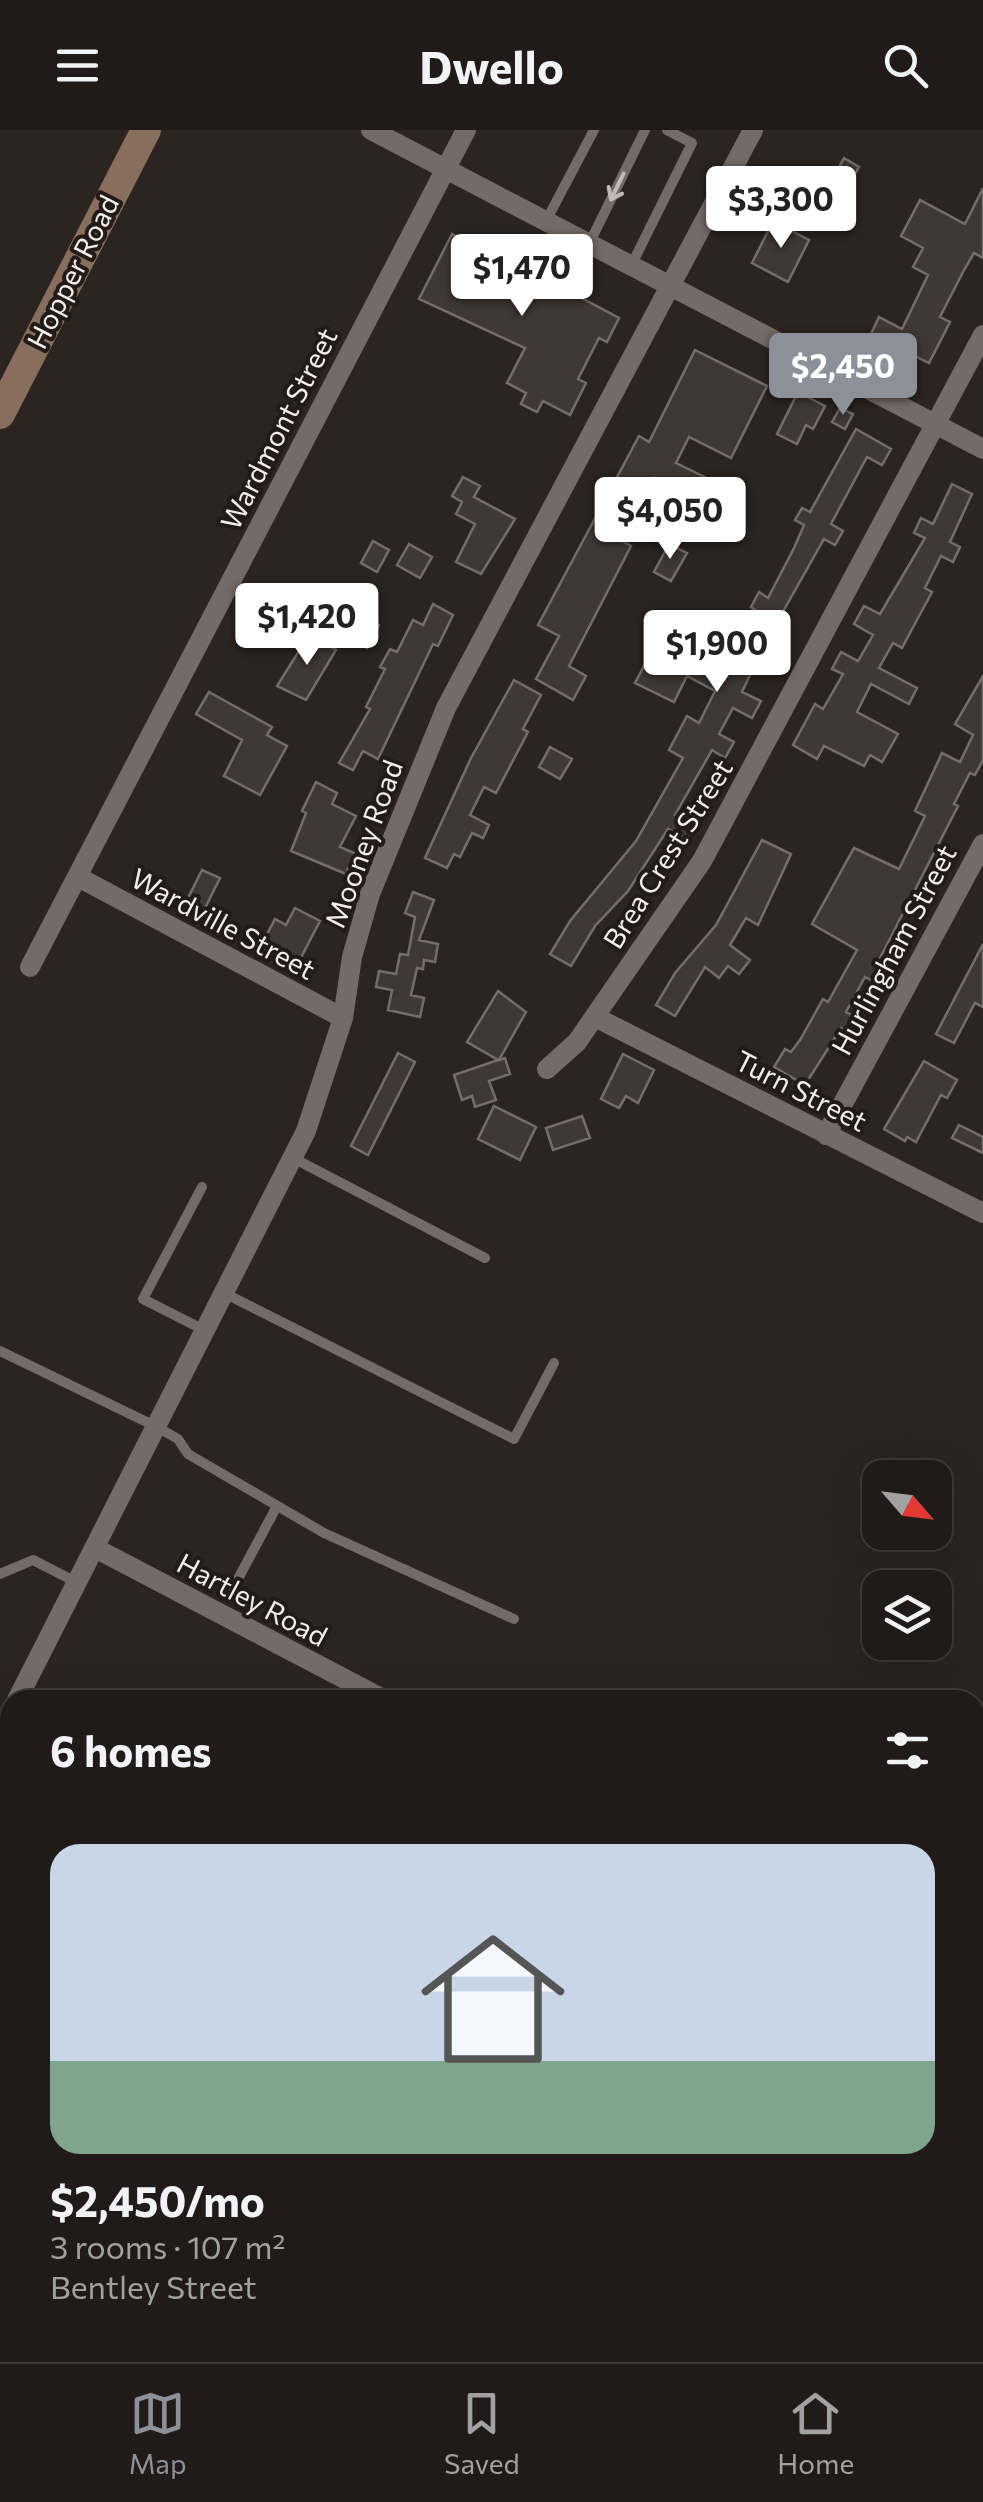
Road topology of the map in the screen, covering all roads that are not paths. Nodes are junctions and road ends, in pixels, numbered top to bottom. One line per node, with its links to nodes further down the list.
1 (146, 130): 14 (main road, Hopper Road)
2 (371, 130): 8 (street)
3 (466, 130): 8 (street, Wardmont Street)
4 (594, 130): 9 (lane)
5 (645, 130): 10 (lane, one-way to 10)
6 (666, 130): 11 (lane)
7 (752, 130): 12 (street, Mooney Road)
8 (446, 168): 9 (street); 18 (street, Wardmont Street)
9 (546, 222): 10 (street)
10 (588, 244): 11 (street)
11 (632, 266): 12 (street)
12 (671, 288): 15 (street); 21 (street, Mooney Road)
13 (983, 335): 15 (street, Brea Crest Street)
14 (0, 414)
15 (935, 425): 16 (street); 20 (street, Brea Crest Street)
16 (983, 449)
17 (983, 844): 23 (street, Hurlingham Street)
18 (78, 877): 19 (street, Wardmont Street); 21 (street, Wardville Street)
19 (30, 967)
20 (594, 1017): 22 (street, Brea Crest Street); 23 (street, Turn Street)
21 (343, 1018): 24 (street, Mooney Road)
22 (548, 1069)
23 (826, 1135): 26 (street, Turn Street)
24 (293, 1158): 27 (lane); 28 (street, Mooney Road)
25 (202, 1187): 29 (lane)
26 (983, 1212)
27 (485, 1258)
28 (226, 1294): 29 (street, Mooney Road); 31 (lane)
29 (206, 1332): 32 (street, Mooney Road)
30 (0, 1351): 32 (lane)
31 (554, 1363)
32 (157, 1427): 33 (lane); 34 (street, Mooney Road)
33 (277, 1506): 36 (lane); 38 (lane)
34 (95, 1548): 37 (street, Mooney Road); 40 (street, Hartley Road)
35 (0, 1574): 37 (lane)
36 (239, 1576)
37 (77, 1582): 39 (street, Mooney Road)
38 (514, 1619)
39 (21, 1690)
40 (366, 1690)

